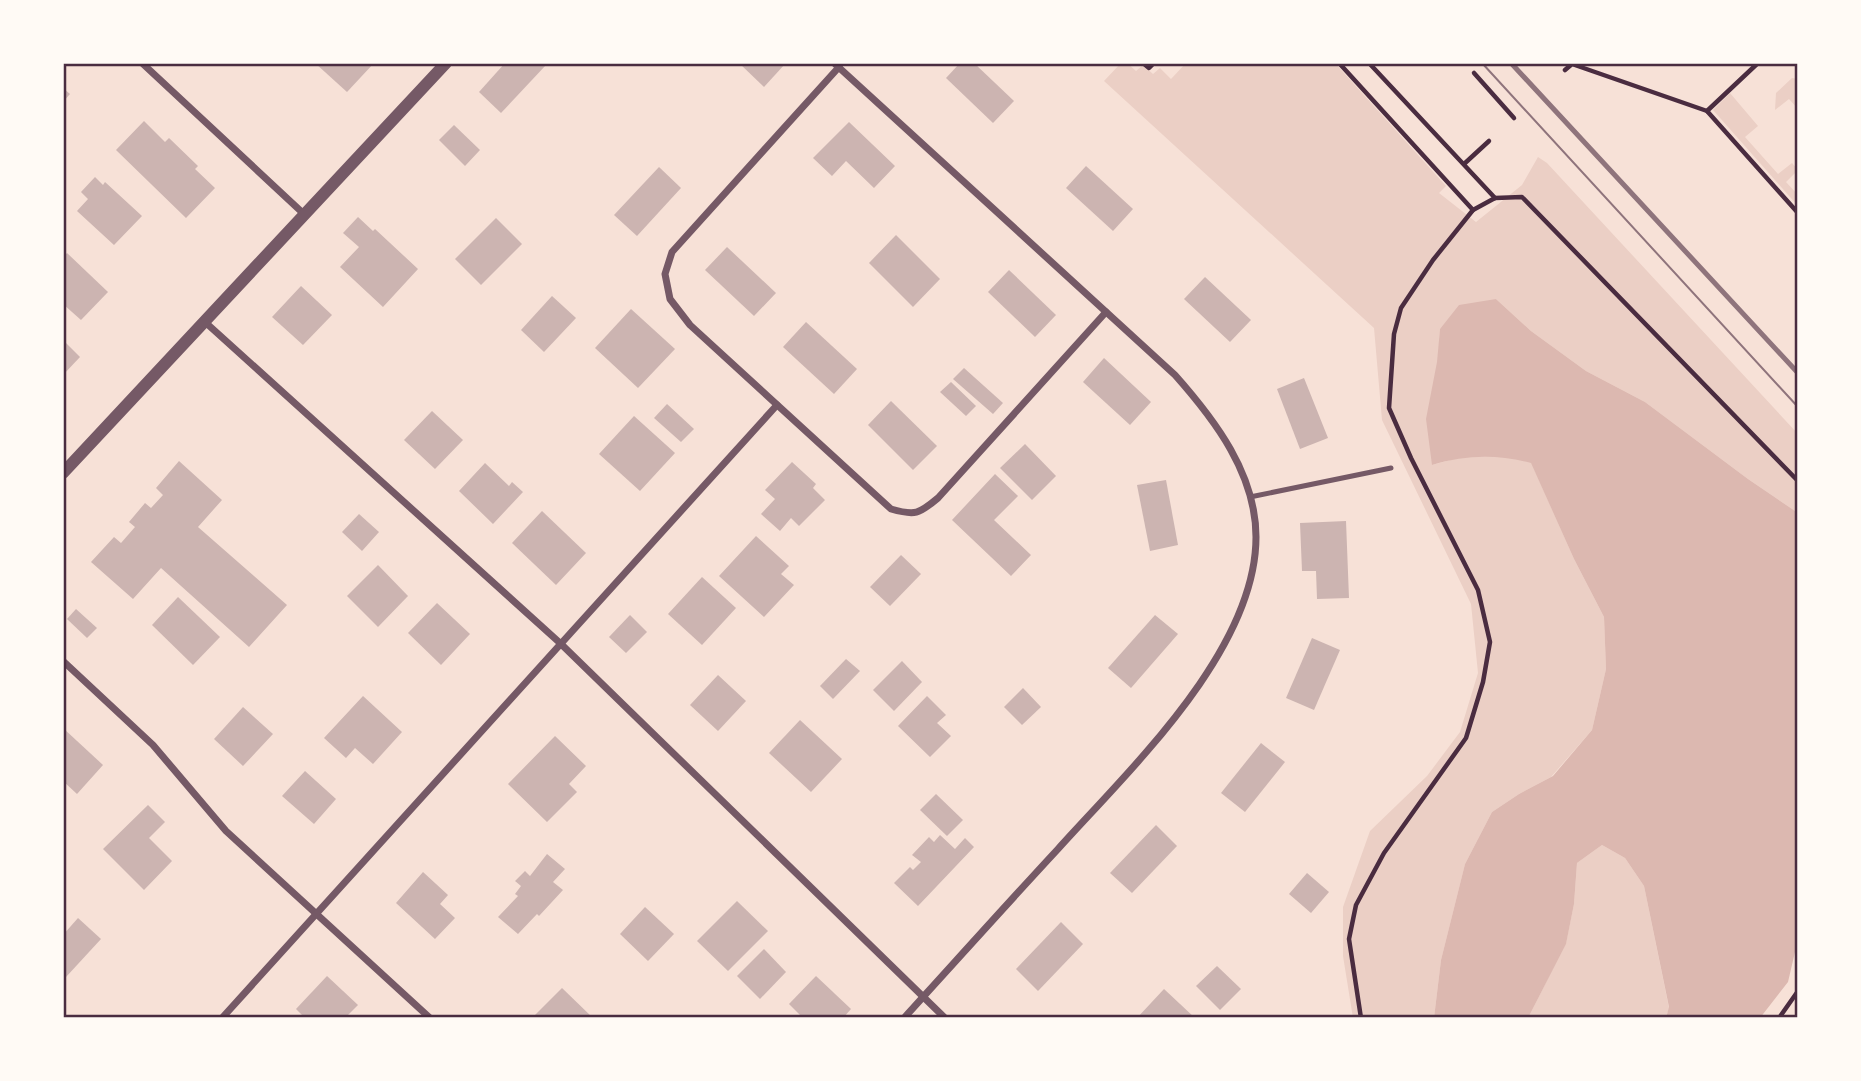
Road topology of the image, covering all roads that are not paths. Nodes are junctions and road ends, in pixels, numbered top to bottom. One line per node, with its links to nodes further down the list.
1 (142, 63): 4 (street)
2 (446, 63): 4 (street)
3 (837, 65): 5 (street); 7 (street)
4 (305, 215): 6 (street)
5 (1106, 312): 7 (street); 10 (street)
6 (205, 322): 9 (street); 11 (street)
7 (776, 405): 11 (street)
8 (1391, 468): 10 (lane)
9 (63, 472)
10 (1250, 497): 14 (street)
11 (561, 643): 13 (street); 14 (street)
12 (63, 661): 13 (street)
13 (317, 913): 15 (street); 16 (street)
14 (923, 997): 17 (street); 18 (street)
15 (222, 1018)
16 (430, 1018)
17 (904, 1018)
18 (945, 1018)

